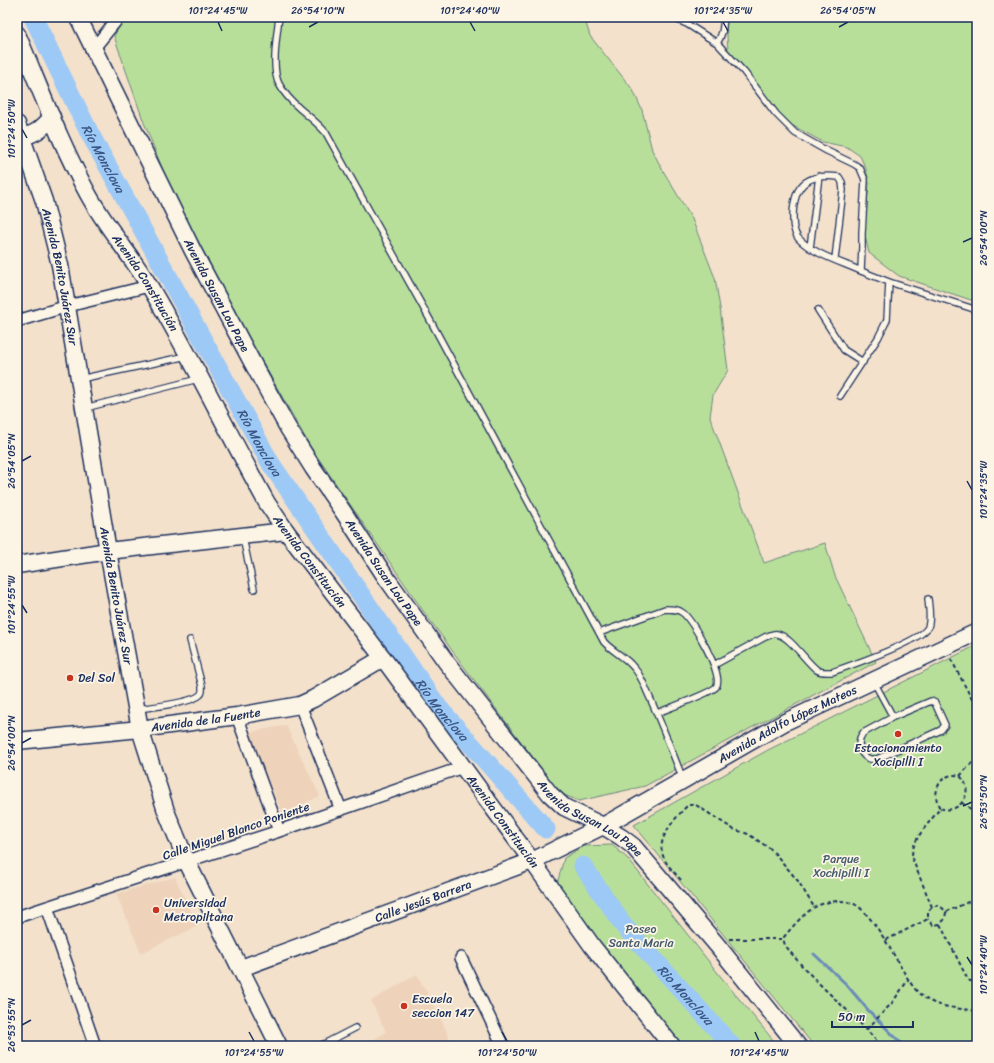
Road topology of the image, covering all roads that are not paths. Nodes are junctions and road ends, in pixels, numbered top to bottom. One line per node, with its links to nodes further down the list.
1 (78, 17): 8 (street, Avenida Susan Lou Pape)
2 (119, 17): 8 (street)
3 (279, 17): 34 (lane)
4 (671, 17): 7 (lane)
5 (724, 17): 7 (lane)
6 (17, 34): 9 (street, Avenida Constitución)
7 (717, 43): 14 (lane)
8 (94, 48): 49 (street, Avenida Susan Lou Pape)
9 (52, 117): 10 (street); 16 (street, Avenida Constitución)
10 (19, 133): 17 (street, Avenida Benito Juárez Sur)
11 (819, 176): 12 (lane); 12 (lane); 13 (lane)
12 (810, 248): 13 (lane)
13 (834, 259): 14 (lane)
14 (861, 271): 15 (lane)
15 (889, 282): 19 (lane); 22 (lane)
16 (149, 286): 17 (street); 21 (street, Avenida Constitución)
17 (68, 306): 20 (street); 24 (street, Avenida Benito Juárez Sur)
18 (818, 310): 22 (lane)
19 (977, 310)
20 (17, 321)
21 (188, 355): 23 (street, Avenida Constitución); 24 (lane)
22 (863, 362): 25 (lane)
23 (200, 378): 26 (lane); 27 (street, Avenida Constitución)
24 (80, 379): 26 (street, Avenida Benito Juárez Sur)
25 (840, 396)
26 (84, 408): 29 (street, Avenida Benito Juárez Sur)
27 (286, 531): 28 (street); 36 (street, Avenida Constitución)
28 (243, 536): 29 (street); 31 (lane)
29 (108, 551): 30 (street); 40 (street, Avenida Benito Juárez Sur)
30 (17, 565)
31 (254, 589)
32 (928, 599): 37 (lane)
33 (977, 632): 38 (street, Avenida Adolfo López Mateos)
34 (599, 633): 37 (lane); 41 (lane)
35 (190, 640): 40 (lane)
36 (383, 658): 39 (street, Avenida de la Fuente); 46 (street, Avenida Constitución)
37 (714, 665): 41 (lane)
38 (873, 681): 43 (lane); 47 (street, Avenida Adolfo López Mateos)
39 (300, 705): 42 (street, Avenida de la Fuente); 48 (street)
40 (136, 709): 44 (street, Avenida Benito Juárez Sur)
41 (657, 713): 47 (lane)
42 (237, 716): 44 (street, Avenida de la Fuente); 50 (street)
43 (893, 717): 43 (lane)
44 (140, 729): 45 (street, Avenida de la Fuente); 54 (street, Avenida Benito Juárez Sur)
45 (17, 741)
46 (463, 768): 48 (street, Calle Miguel Blanco Poniente); 51 (street, Avenida Constitución)
47 (684, 780): 49 (street, Avenida Adolfo López Mateos)
48 (341, 810): 50 (street, Calle Miguel Blanco Poniente)
49 (603, 826): 52 (street, Calle Jesús Barrera); 66 (street, Avenida Susan Lou Pape)
50 (279, 831): 54 (street, Calle Miguel Blanco Poniente)
51 (517, 841): 52 (street); 53 (street, Avenida Constitución)
52 (555, 850): 53 (street, Calle Jesús Barrera); 55 (street)
53 (532, 861): 55 (street, Avenida Constitución); 59 (street, Calle Jesús Barrera)
54 (187, 862): 56 (street, Calle Miguel Blanco Poniente); 59 (street, Avenida Benito Juárez Sur)
55 (547, 882): 65 (street, Avenida Constitución)
56 (47, 907): 57 (street, Calle Miguel Blanco Poniente); 61 (street)
57 (17, 917)
58 (461, 958): 64 (street)
59 (240, 968): 62 (street, Avenida Benito Juárez Sur)
60 (355, 1028): 63 (lane)
61 (95, 1046)
62 (279, 1046)
63 (320, 1046)
64 (503, 1046)
65 (671, 1046)
66 (798, 1046)

